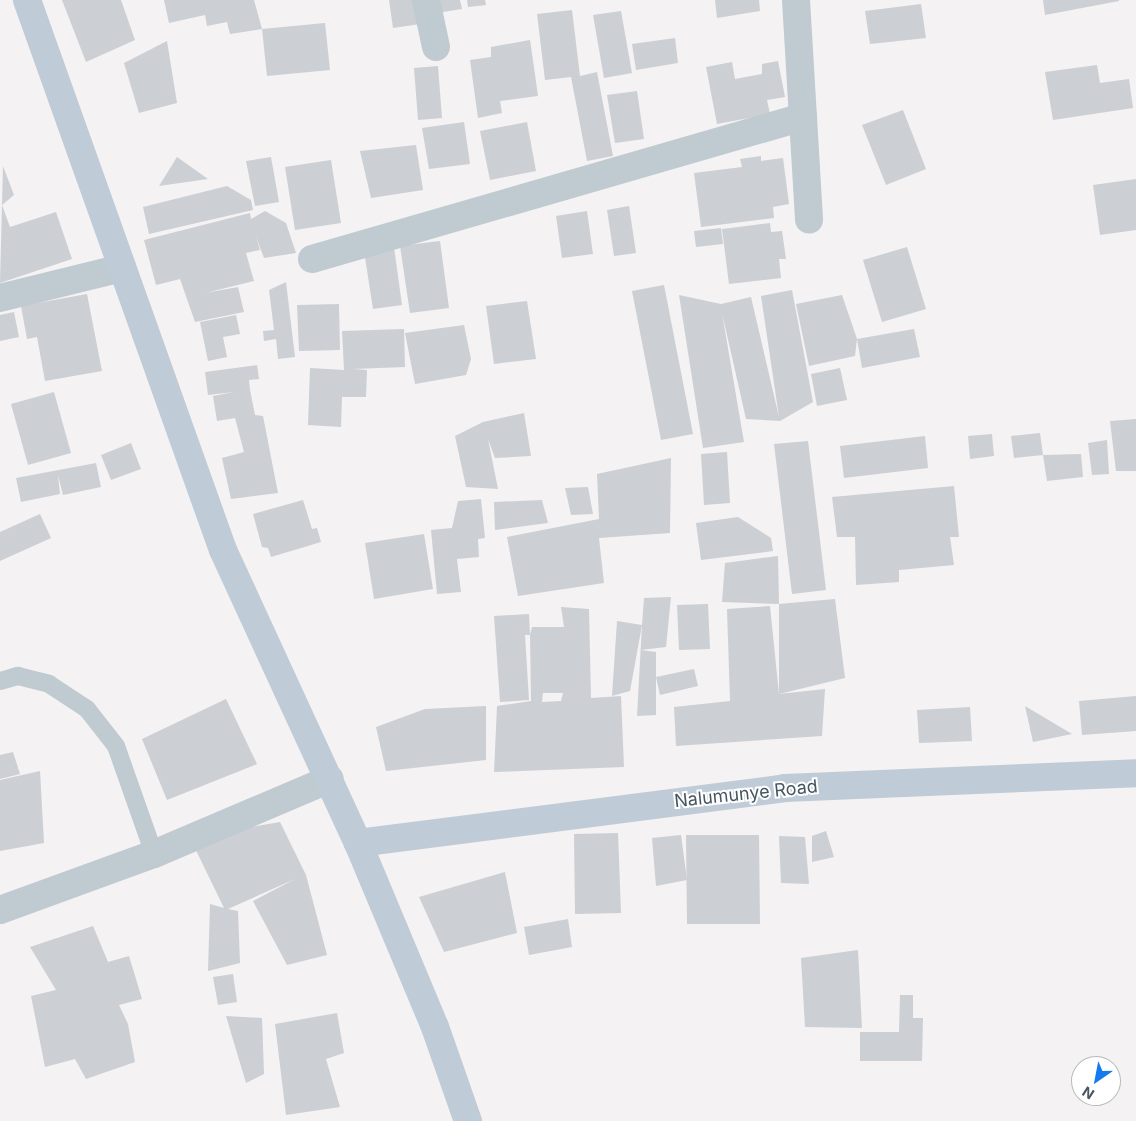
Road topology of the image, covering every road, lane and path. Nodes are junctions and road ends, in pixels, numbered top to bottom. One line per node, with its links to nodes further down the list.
1 (27, 0): 8 (street)
2 (426, 0): 4 (street)
3 (796, 0): 5 (street)
4 (436, 47)
5 (803, 117): 6 (street); 7 (street)
6 (809, 220)
7 (312, 260)
8 (122, 268): 9 (street); 12 (street)
9 (0, 298)
10 (0, 681): 14 (lane)
11 (1136, 773): 13 (street, Nalumunye Road)
12 (330, 779): 13 (street); 14 (street)
13 (358, 843): 16 (street)
14 (154, 854): 15 (street)
15 (0, 910)
16 (468, 1121)

